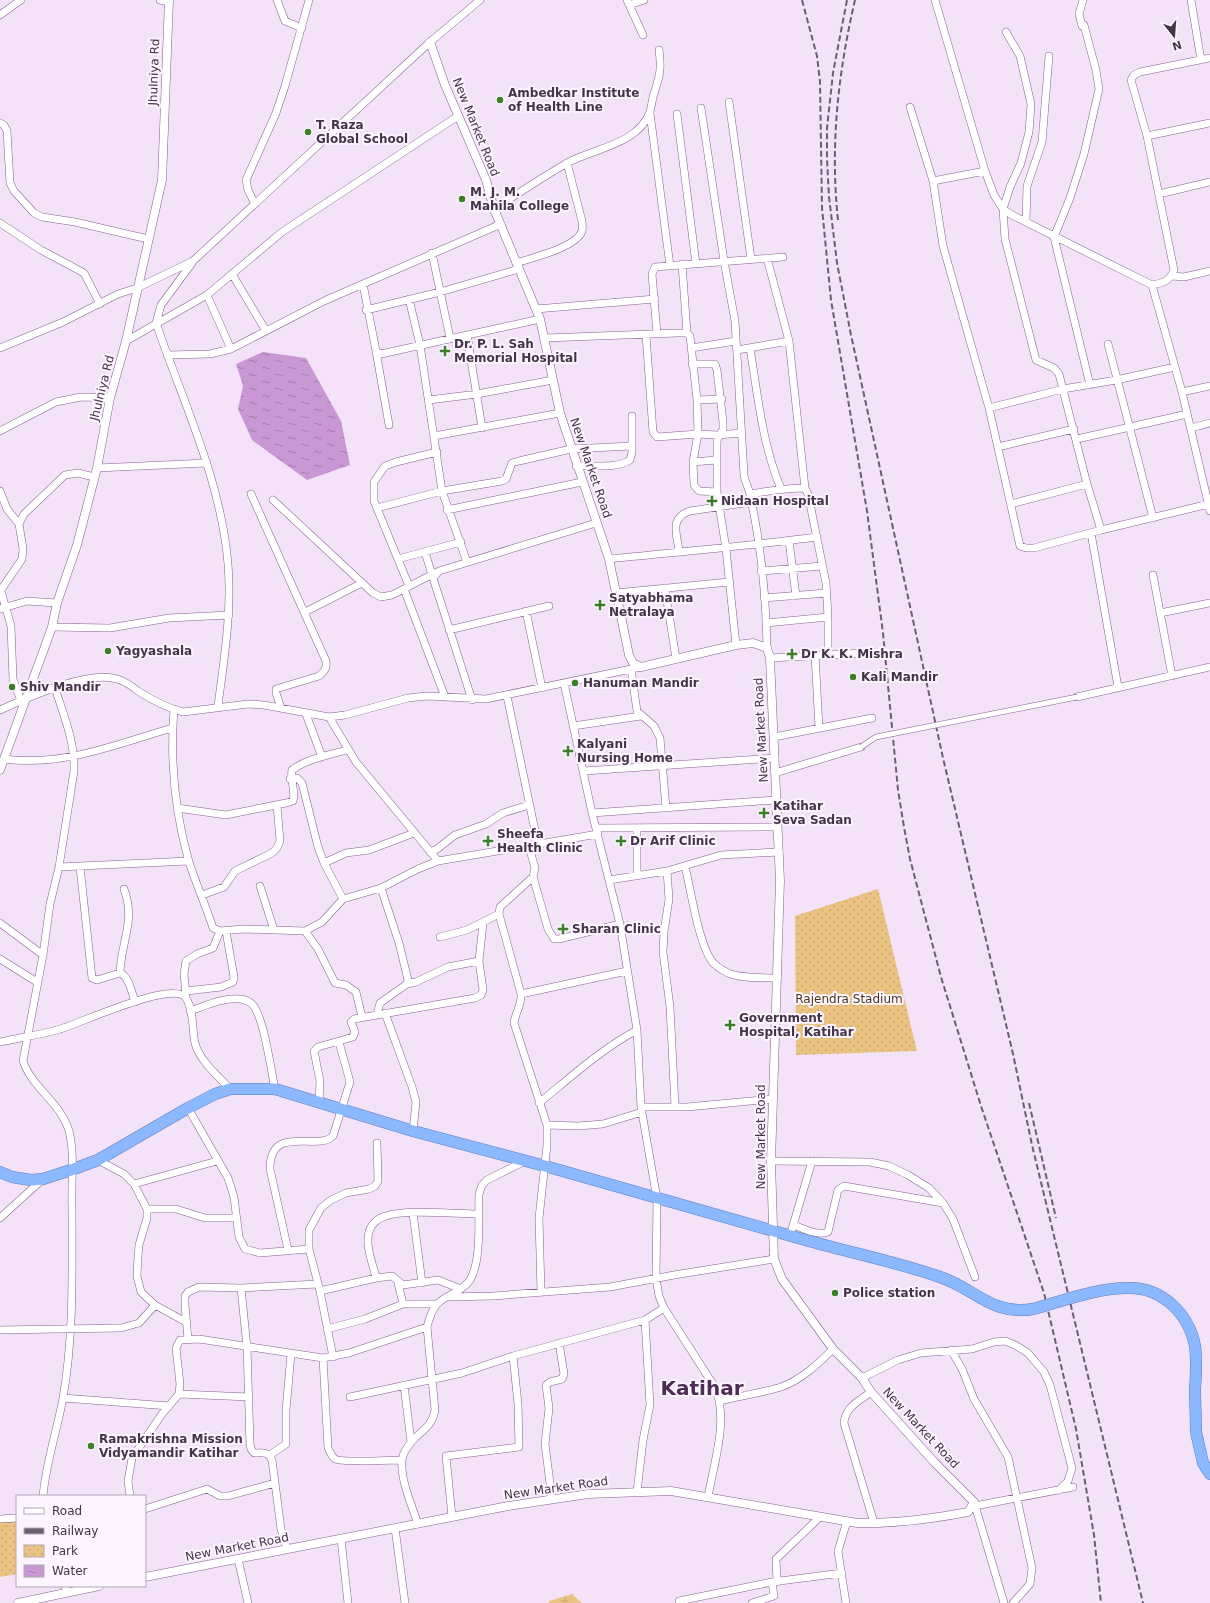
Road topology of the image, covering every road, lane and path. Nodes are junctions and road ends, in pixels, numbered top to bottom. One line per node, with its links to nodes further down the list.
1 (21, 0): 12 (street)
2 (160, 0): 10 (street)
3 (277, 0): 13 (street)
4 (309, 0): 13 (street)
5 (480, 0): 16 (street)
6 (644, 0): 11 (street)
7 (935, 0): 31 (street)
8 (1083, 0): 41 (street)
9 (1191, 0): 20 (street)
10 (169, 1): 42 (street, Jhulniya Rd)
11 (628, 2): 15 (street)
12 (0, 15)
13 (302, 28): 35 (street)
14 (1006, 32): 37 (street)
15 (643, 35)
16 (430, 42): 26 (street, New Market Road); 35 (street)
17 (659, 50): 24 (street)
18 (1049, 56): 38 (street)
19 (1210, 58): 20 (street)
20 (1201, 60): 29 (street)
21 (728, 102): 46 (street)
22 (910, 106): 32 (street)
23 (701, 108): 48 (street)
24 (650, 113): 30 (street); 52 (street)
25 (677, 114): 50 (street)
26 (458, 116): 36 (street, New Market Road); 54 (street)
27 (0, 123): 42 (street)
28 (1210, 123): 29 (street)
29 (1147, 136): 34 (street)
30 (568, 163): 36 (street); 51 (street)
31 (985, 171): 32 (street); 37 (street)
32 (933, 181): 100 (street)
33 (1210, 182): 34 (street)
34 (1159, 194): 55 (street)
35 (255, 204): 47 (street)
36 (494, 209): 40 (street, New Market Road)
37 (1003, 209): 38 (street); 93 (street)
38 (1026, 222): 41 (street)
39 (0, 223): 63 (street)
40 (501, 224): 43 (street); 51 (street, New Market Road)
41 (1054, 237): 57 (street); 91 (street)
42 (148, 240): 58 (street, Jhulniya Rd)
43 (432, 253): 56 (street); 59 (street)
44 (783, 256): 45 (street)
45 (766, 258): 46 (street); 77 (street)
46 (751, 260): 48 (street)
47 (193, 261): 58 (street); 67 (street)
48 (724, 261): 50 (street); 76 (street)
49 (682, 264): 50 (street); 52 (street); 69 (street)
50 (696, 264)
51 (518, 266): 59 (street); 64 (street, New Market Road)
52 (670, 266): 62 (street)
53 (1210, 271): 55 (street)
54 (232, 274): 60 (street); 68 (street)
55 (1172, 276): 57 (street)
56 (363, 284): 65 (street); 68 (street)
57 (1152, 285): 88 (street)
58 (137, 288): 63 (street); 75 (street, Jhulniya Rd)
59 (440, 292): 61 (street); 73 (street)
60 (207, 295): 67 (street); 83 (street)
61 (409, 299): 65 (street); 79 (street)
62 (655, 299): 64 (street); 70 (street)
63 (100, 304): 80 (street)
64 (536, 309): 66 (street, New Market Road)
65 (366, 310): 85 (street)
66 (540, 319): 71 (street); 74 (street, New Market Road)
67 (156, 324): 75 (street); 86 (street)
68 (266, 331): 83 (street)
69 (687, 333): 70 (street); 81 (street)
70 (657, 334): 72 (street)
71 (467, 335): 73 (street); 95 (street)
72 (646, 335): 74 (street); 112 (street)
73 (450, 338): 79 (street)
74 (545, 338): 89 (street, New Market Road)
75 (126, 341): 96 (street, Jhulniya Rd)
76 (736, 341): 81 (street); 84 (street)
77 (789, 341): 82 (street); 128 (street)
78 (1108, 344): 90 (street)
79 (420, 345): 85 (street); 98 (street)
80 (0, 348)
81 (691, 348): 87 (street)
82 (750, 348): 84 (street); 129 (street)
83 (231, 349): 86 (street)
84 (737, 350): 111 (street)
85 (376, 351): 105 (street)
86 (167, 355): 121 (street)
87 (692, 364): 97 (street); 99 (street)
88 (1175, 367): 90 (street); 94 (street)
89 (552, 380): 95 (street); 101 (street, New Market Road)
90 (1116, 380): 91 (street); 107 (street)
91 (1090, 386): 93 (street)
92 (1210, 386): 94 (street)
93 (1062, 389): 100 (street); 109 (street)
94 (1182, 392): 108 (street)
95 (478, 394): 98 (street); 106 (street)
96 (110, 398): 110 (street); 124 (street, Jhulniya Rd)
97 (722, 399): 99 (street); 113 (street)
98 (429, 400): 114 (street)
99 (697, 400): 112 (street)
100 (989, 408): 117 (street)
101 (560, 413): 106 (street); 118 (street, New Market Road)
102 (1183, 415): 107 (street)
103 (632, 416): 116 (street)
104 (1210, 423): 108 (street)
105 (389, 425)
106 (482, 428): 114 (street)
107 (1129, 428): 115 (street); 143 (street)
108 (1191, 428): 132 (street)
109 (1074, 430): 115 (street); 117 (street)
110 (0, 431)
111 (741, 433): 113 (street); 135 (street)
112 (698, 434): 113 (street); 122 (street)
113 (718, 435): 120 (street)
114 (434, 436): 119 (street)
115 (1077, 439): 127 (street)
116 (632, 446): 118 (street); 123 (street)
117 (998, 447): 138 (street)
118 (571, 449): 123 (street, New Market Road); 131 (street)
119 (437, 452): 131 (street); 140 (street)
120 (716, 460): 122 (street); 133 (street)
121 (206, 462): 124 (street); 180 (street)
122 (693, 462): 133 (street)
123 (576, 466): 126 (street, New Market Road)
124 (96, 468): 125 (street, Jhulniya Rd)
125 (94, 477): 145 (street); 173 (street, Jhulniya Rd)
126 (582, 482): 142 (street); 144 (street, New Market Road)
127 (1087, 484): 138 (street); 146 (street)
128 (805, 488): 129 (street); 148 (street)
129 (781, 489): 135 (street)
130 (0, 491): 145 (street)
131 (442, 491): 140 (street); 142 (street)
132 (1208, 491): 141 (street)
133 (717, 492): 139 (street)
134 (252, 494): 178 (street)
135 (750, 494): 137 (street)
136 (273, 500): 165 (street)
137 (751, 502): 139 (street); 151 (street)
138 (1010, 504): 147 (street)
139 (720, 506): 152 (street); 154 (street)
140 (377, 508): 155 (street)
141 (1209, 508): 143 (street)
142 (447, 510): 150 (street)
143 (1153, 518): 146 (street)
144 (596, 523): 156 (street, New Market Road); 157 (street)
145 (19, 524): 168 (street)
146 (1101, 530): 147 (street)
147 (1091, 533): 197 (street)
148 (817, 537): 149 (street); 158 (street)
149 (789, 541): 151 (street); 159 (street)
150 (461, 542): 153 (street); 157 (street)
151 (758, 545): 152 (street); 161 (street)
152 (726, 549): 154 (street); 164 (street)
153 (425, 552): 155 (street); 162 (street)
154 (679, 552): 156 (street)
155 (398, 559): 166 (street)
156 (609, 559): 169 (street, New Market Road)
157 (467, 562): 160 (street)
158 (822, 566): 159 (street); 170 (street)
159 (794, 569): 161 (street); 171 (street)
160 (439, 571): 162 (street); 184 (street)
161 (761, 572): 172 (street)
162 (432, 575): 166 (street)
163 (1153, 575): 179 (street)
164 (729, 582): 167 (street); 185 (street)
165 (362, 583): 166 (street); 178 (street)
166 (407, 588): 201 (street)
167 (665, 588): 169 (street); 191 (street)
168 (1, 589): 176 (street)
169 (616, 593): 192 (street, New Market Road)
170 (826, 593): 171 (street); 181 (street)
171 (796, 596): 172 (street)
172 (764, 598): 182 (street)
173 (57, 603): 176 (street); 183 (street, Jhulniya Rd)
174 (1210, 603): 179 (street)
175 (549, 606): 177 (street)
176 (3, 608): 203 (street)
177 (526, 611): 184 (street); 199 (street)
178 (305, 612): 206 (street)
179 (1160, 613): 195 (street)
180 (229, 615): 183 (street); 205 (street)
181 (828, 617): 182 (street); 188 (street)
182 (766, 623): 186 (street)
183 (52, 627): 203 (street, Jhulniya Rd)
184 (449, 630): 204 (street)
185 (736, 645): 186 (street); 191 (street)
186 (767, 648): 190 (street, New Market Road)
187 (864, 653): 188 (street)
188 (828, 654): 189 (street)
189 (815, 655): 190 (street); 215 (street)
190 (770, 658): 216 (street, New Market Road)
191 (676, 659): 192 (street)
192 (641, 667): 194 (street)
193 (1210, 667): 195 (street)
194 (631, 669): 196 (street); 210 (street)
195 (1172, 676): 197 (street)
196 (564, 683): 199 (street); 213 (street)
197 (1118, 687): 202 (street)
198 (55, 688): 203 (street); 207 (street); 219 (street)
199 (542, 688): 200 (street)
200 (507, 696): 204 (street); 229 (street)
201 (445, 697): 204 (street); 211 (street)
202 (1077, 697): 217 (street, bridge)
203 (24, 700): 208 (street); 222 (street, Jhulniya Rd)
204 (472, 700)
205 (218, 706): 206 (street); 207 (street)
206 (281, 708): 209 (street)
207 (174, 709): 214 (street)
208 (0, 710)
209 (306, 714): 211 (street); 220 (street)
210 (641, 716): 213 (street); 223 (street)
211 (329, 717): 218 (street)
212 (872, 718): 215 (street)
213 (573, 726): 224 (street)
214 (172, 728): 219 (street); 230 (street)
215 (819, 728): 216 (street)
216 (774, 738): 221 (street, New Market Road)
217 (861, 747): 225 (street)
218 (347, 750): 220 (street); 236 (street)
219 (74, 757): 222 (street); 245 (street)
220 (322, 757): 226 (street)
221 (775, 758): 223 (street); 225 (street, New Market Road)
222 (2, 765)
223 (662, 765): 224 (street); 231 (street)
224 (584, 771): 232 (street)
225 (775, 774): 227 (street, New Market Road)
226 (290, 779): 228 (street); 243 (street)
227 (776, 800): 231 (street); 233 (street, New Market Road)
228 (277, 805): 230 (street); 254 (street)
229 (529, 805): 237 (street); 239 (street)
230 (178, 808): 241 (street)
231 (666, 808): 232 (street)
232 (592, 813): 235 (street)
233 (777, 827): 234 (street); 240 (street, New Market Road)
234 (636, 828): 235 (street); 249 (street)
235 (597, 831): 237 (street); 250 (street)
236 (414, 833): 239 (street); 243 (street)
237 (538, 845): 238 (street)
238 (529, 847): 242 (street); 248 (street)
239 (430, 852): 242 (street)
240 (778, 852): 244 (street); 269 (street, New Market Road)
241 (189, 861): 246 (street); 254 (street)
242 (438, 861): 252 (street)
243 (324, 863): 255 (street)
244 (685, 866): 247 (street); 269 (street)
245 (59, 867): 246 (street); 264 (street)
246 (80, 867): 268 (street)
247 (667, 871): 249 (street); 287 (street)
248 (533, 876): 256 (street); 259 (street)
249 (637, 876): 250 (street)
250 (609, 880): 259 (street)
251 (260, 886): 260 (street)
252 (381, 888): 255 (street); 271 (street)
253 (124, 889): 268 (street)
254 (202, 895): 261 (street)
255 (343, 899): 262 (street)
256 (499, 914): 258 (street); 273 (street)
257 (0, 923): 264 (street)
258 (483, 923): 263 (street); 266 (street)
259 (620, 924): 267 (street)
260 (274, 930): 261 (street); 262 (street)
261 (223, 931): 272 (street); 272 (street)
262 (305, 931): 277 (street)
263 (440, 937)
264 (43, 956): 270 (street)
265 (0, 959): 270 (street)
266 (479, 961): 271 (street); 276 (street)
267 (627, 971): 273 (street); 278 (street)
268 (120, 972): 274 (street)
269 (777, 978): 284 (street, New Market Road)
270 (37, 982): 279 (street)
271 (407, 984): 276 (street)
272 (186, 994): 274 (street); 275 (street)
273 (521, 994): 286 (street)
274 (135, 1002): 279 (street)
275 (190, 1011): 282 (street); 283 (street)
276 (381, 1014): 277 (street); 292 (street)
277 (362, 1017): 281 (street)
278 (637, 1030): 286 (street); 289 (street)
279 (27, 1036): 280 (street); 300 (street)
280 (0, 1042)
281 (339, 1042): 285 (street); 290 (street)
282 (230, 1089): 283 (highway); 288 (highway)
283 (276, 1089): 285 (highway)
284 (773, 1099): 287 (street); 297 (street, New Market Road)
285 (319, 1103): 290 (highway)
286 (539, 1104): 291 (street)
287 (675, 1106): 289 (street)
288 (188, 1108): 294 (highway); 295 (street)
289 (641, 1109): 291 (street); 304 (street)
290 (341, 1110): 292 (highway); 314 (street)
291 (547, 1125): 299 (street)
292 (413, 1131): 296 (highway)
293 (377, 1143): 313 (street)
294 (98, 1160): 300 (highway); 303 (street)
295 (217, 1161): 303 (street); 310 (street)
296 (525, 1161): 299 (highway); 308 (street)
297 (771, 1161): 298 (street); 312 (street, New Market Road)
298 (812, 1161): 305 (street); 311 (street)
299 (545, 1166): 304 (highway); 324 (street)
300 (71, 1170): 302 (highway); 333 (street)
301 (0, 1172): 302 (highway)
302 (43, 1179): 309 (street)
303 (134, 1184): 306 (street)
304 (657, 1199): 312 (highway); 318 (street)
305 (943, 1203): 311 (street); 316 (street)
306 (147, 1209): 310 (street); 328 (street)
307 (413, 1213): 308 (street); 317 (street); 320 (street)
308 (478, 1214): 323 (street)
309 (0, 1218)
310 (237, 1218): 314 (street)
311 (792, 1230): 312 (highway); 358 (highway, bridge)
312 (774, 1231): 315 (street, New Market Road)
313 (309, 1249): 314 (street); 321 (street)
314 (288, 1250)
315 (774, 1259): 318 (street); 339 (street, New Market Road)
316 (975, 1277)
317 (376, 1278): 319 (street); 321 (street)
318 (656, 1278): 324 (street); 329 (street)
319 (398, 1282): 320 (street); 326 (street)
320 (422, 1282): 323 (street)
321 (319, 1287): 322 (street); 334 (street)
322 (241, 1288): 331 (street); 338 (street)
323 (461, 1289): 325 (street)
324 (541, 1292): 325 (street)
325 (449, 1297): 327 (street)
326 (403, 1304): 327 (street); 334 (street)
327 (438, 1304): 332 (street)
328 (155, 1305): 331 (street); 333 (street)
329 (664, 1308): 330 (street); 353 (street)
330 (645, 1320): 337 (street); 362 (street)
331 (186, 1322): 336 (street)
332 (428, 1327): 343 (street); 346 (street)
333 (70, 1329): 335 (street); 352 (street)
334 (327, 1329): 343 (street)
335 (0, 1330)
336 (188, 1339): 338 (street); 349 (street)
337 (559, 1344): 342 (street); 367 (street)
338 (247, 1347): 341 (street); 350 (street)
339 (833, 1349): 345 (street, New Market Road); 353 (street)
340 (951, 1350): 345 (street); 361 (street); 366 (street)
341 (291, 1354): 344 (street); 356 (street)
342 (514, 1356): 346 (street); 370 (street)
343 (333, 1357): 344 (street)
344 (323, 1358): 357 (street)
345 (862, 1378): 348 (street, New Market Road)
346 (433, 1380): 347 (street); 355 (street)
347 (404, 1385): 351 (street); 355 (street)
348 (871, 1392): 368 (street, New Market Road); 376 (street)
349 (179, 1394): 350 (street); 354 (street)
350 (249, 1396): 356 (street)
351 (350, 1397)
352 (63, 1398): 354 (street); 363 (street)
353 (720, 1401): 365 (street)
354 (169, 1406): 364 (street)
355 (411, 1442): 357 (street)
356 (270, 1455): 359 (street)
357 (402, 1460): 375 (street)
358 (1210, 1474)
359 (275, 1484): 369 (street); 379 (street)
360 (1073, 1487): 361 (street)
361 (1059, 1490): 366 (street)
362 (637, 1492): 365 (street, New Market Road); 367 (street, New Market Road)
363 (43, 1495)
364 (130, 1495)
365 (708, 1497): 371 (street, New Market Road)
366 (1017, 1498): 368 (street); 395 (street)
367 (552, 1499): 370 (street, New Market Road)
368 (975, 1504): 376 (street, New Market Road); 394 (street)
369 (146, 1509)
370 (452, 1517): 375 (street, New Market Road)
371 (820, 1517): 374 (street, New Market Road); 383 (street)
372 (16, 1518): 373 (street)
373 (0, 1519)
374 (847, 1521): 376 (street, New Market Road); 381 (street)
375 (418, 1524): 377 (street, New Market Road)
376 (874, 1524)
377 (395, 1528): 378 (street, New Market Road); 391 (street)
378 (341, 1539): 379 (street, New Market Road); 390 (street)
379 (287, 1549): 380 (street, New Market Road)
380 (238, 1559): 382 (street, New Market Road); 389 (street)
381 (842, 1573): 383 (street); 393 (street)
382 (146, 1577)
383 (774, 1582): 386 (street); 387 (street)
384 (88, 1587): 385 (street)
385 (66, 1589): 388 (street)
386 (775, 1599): 392 (street)
387 (679, 1601)
388 (18, 1603)
389 (248, 1603)
390 (348, 1603)
391 (405, 1603)
392 (752, 1603)
393 (846, 1603)
394 (1004, 1603)
395 (1013, 1603)

